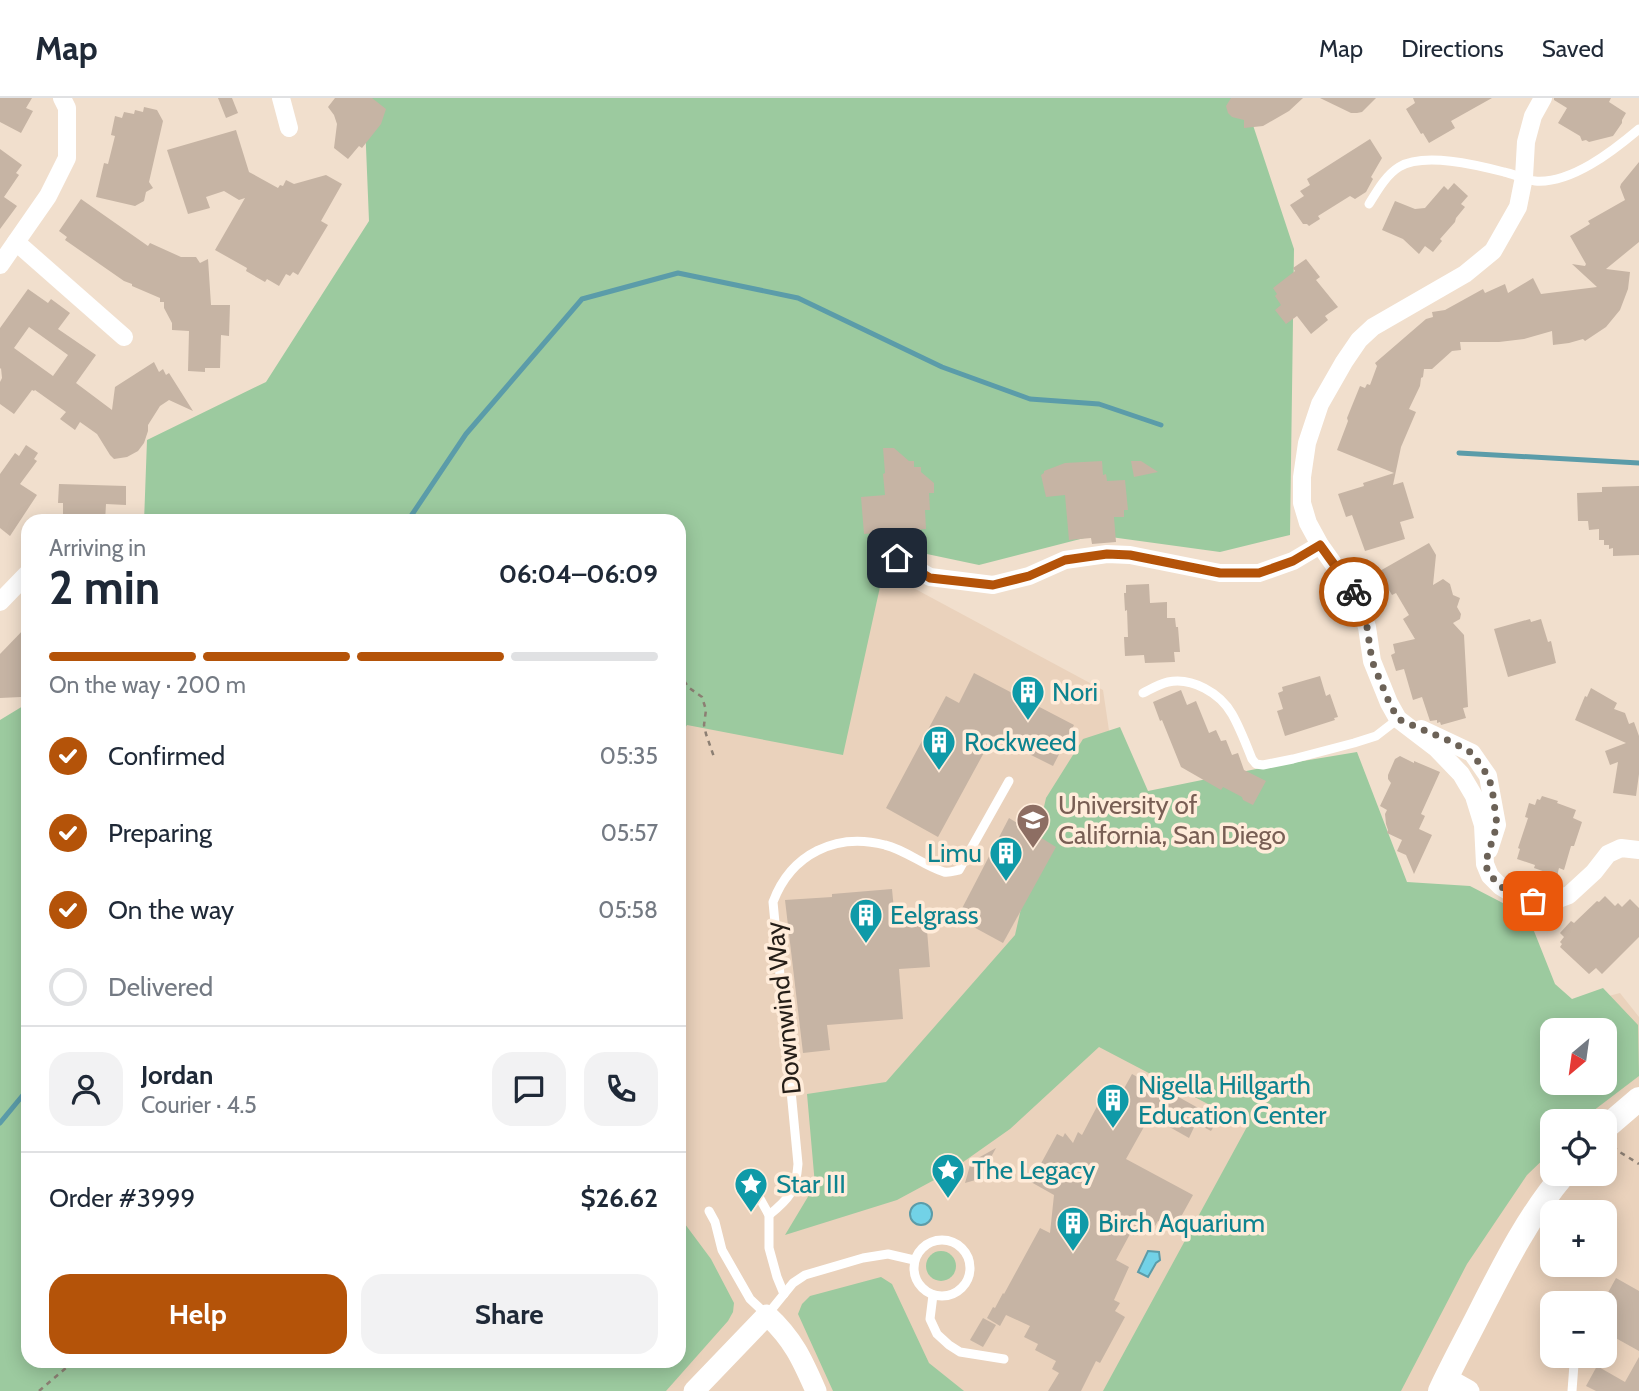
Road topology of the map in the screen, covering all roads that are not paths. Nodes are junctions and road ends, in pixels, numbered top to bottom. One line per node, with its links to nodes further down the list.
1 (62, 98): 8 (street)
2 (281, 98): 4 (street)
3 (1543, 98): 6 (street)
4 (289, 128)
5 (1639, 130): 6 (lane)
6 (1524, 177): 7 (lane); 11 (street)
7 (1369, 204)
8 (16, 242): 9 (street); 10 (street)
9 (0, 265)
10 (124, 337)
11 (1320, 545): 12 (street); 16 (street)
12 (897, 558)
13 (21, 580): 14 (street)
14 (0, 603)
15 (1143, 693): 16 (lane)
16 (1398, 719): 18 (street)
17 (1009, 781): 24 (lane, Downwind Way)
18 (1639, 850)
19 (1639, 1100): 20 (main road)
20 (1617, 1118)
21 (753, 1186): 24 (lane)
22 (1554, 1186): 31 (main road)
23 (709, 1211): 28 (lane)
24 (769, 1215): 26 (lane)
25 (914, 1259): 26 (lane); 27 (lane); 27 (lane)
26 (783, 1294): 28 (lane)
27 (933, 1295): 29 (lane)
28 (767, 1315): 32 (street); 33 (street)
29 (1004, 1359)
30 (1574, 1368): 35 (lane)
31 (1443, 1385): 34 (street)
32 (694, 1391)
33 (816, 1391)
34 (1469, 1391)
35 (1572, 1391)

